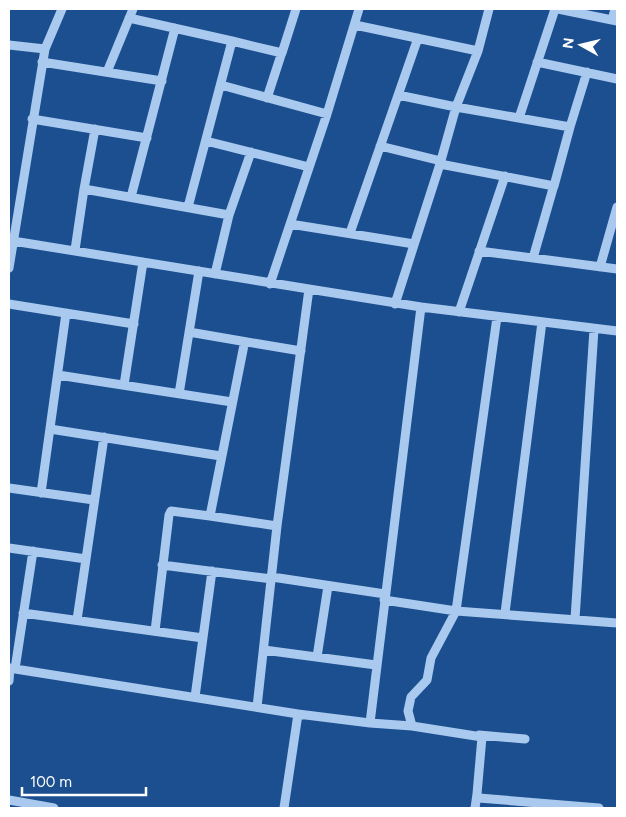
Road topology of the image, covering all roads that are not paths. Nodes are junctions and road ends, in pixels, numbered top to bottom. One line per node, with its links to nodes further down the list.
1 (62, 9): 15 (street)
2 (133, 9): 8 (street)
3 (296, 9): 17 (street)
4 (359, 9): 10 (street)
5 (489, 9): 16 (street)
6 (556, 9): 9 (street); 19 (street)
7 (615, 9): 9 (street)
8 (129, 18): 11 (street); 20 (street)
9 (614, 21)
10 (355, 25): 12 (street); 28 (street)
11 (175, 28): 13 (street); 23 (street)
12 (418, 38): 16 (street); 25 (street)
13 (232, 41): 17 (street); 24 (street)
14 (9, 45): 15 (street)
15 (45, 49): 18 (street)
16 (478, 50): 27 (street)
17 (282, 52): 26 (street)
18 (42, 62): 20 (street); 30 (street)
19 (538, 62): 21 (street); 29 (street)
20 (107, 72): 23 (street)
21 (587, 72): 22 (street); 31 (street)
22 (617, 79)
23 (162, 81): 33 (street)
24 (221, 85): 26 (street); 34 (street)
25 (398, 95): 27 (street); 35 (street)
26 (267, 98): 28 (street)
27 (456, 107): 29 (street); 37 (street)
28 (327, 114): 38 (street)
29 (519, 118): 31 (street)
30 (32, 120): 32 (street); 48 (street)
31 (570, 127): 40 (street)
32 (95, 130): 33 (street); 41 (street)
33 (147, 138): 42 (street)
34 (206, 141): 36 (street); 43 (street)
35 (380, 146): 37 (street); 47 (street)
36 (251, 152): 38 (street); 45 (street)
37 (440, 162): 39 (street); 49 (street)
38 (309, 167): 46 (street)
39 (504, 176): 40 (street); 51 (street)
40 (554, 185): 53 (street)
41 (84, 189): 42 (street); 50 (street)
42 (131, 197): 43 (street)
43 (188, 206): 45 (street)
44 (617, 207): 55 (street)
45 (229, 215): 59 (street)
46 (290, 224): 47 (street); 60 (street)
47 (350, 233): 49 (street)
48 (13, 241): 50 (street); 52 (street)
49 (414, 244): 63 (street)
50 (75, 250): 54 (street)
51 (480, 251): 53 (street); 65 (street)
52 (10, 252): 56 (street)
53 (533, 258): 55 (street)
54 (143, 262): 58 (street); 69 (street)
55 (600, 267): 57 (street)
56 (9, 268)
57 (617, 269)
58 (198, 271): 59 (street); 72 (street)
59 (215, 274): 60 (street)
60 (270, 284): 61 (street)
61 (309, 289): 63 (street); 74 (street)
62 (9, 304): 66 (street)
63 (395, 304): 64 (street)
64 (422, 307): 65 (street); 94 (street)
65 (459, 312): 67 (street)
66 (66, 313): 69 (street); 75 (street)
67 (497, 316): 68 (street); 95 (street)
68 (542, 322): 70 (street); 97 (street)
69 (134, 324): 76 (street)
70 (594, 329): 71 (street); 98 (street)
71 (617, 331)
72 (189, 332): 73 (street); 77 (street)
73 (247, 342): 74 (street); 78 (street)
74 (301, 350): 86 (street)
75 (58, 375): 76 (street); 79 (street)
76 (124, 385): 77 (street)
77 (179, 394): 78 (street)
78 (232, 402): 81 (street)
79 (50, 429): 80 (street); 83 (street)
80 (104, 437): 81 (street); 84 (street)
81 (221, 456): 85 (street)
82 (9, 488): 83 (street)
83 (41, 493): 84 (street)
84 (94, 500): 89 (street)
85 (210, 516): 86 (street); 90 (street)
86 (277, 526): 92 (street)
87 (9, 548): 88 (street)
88 (32, 551): 89 (street); 96 (street)
89 (86, 560): 99 (street)
90 (162, 565): 91 (street); 101 (street)
91 (212, 571): 92 (street); 102 (street)
92 (272, 578): 93 (street); 103 (street)
93 (328, 586): 94 (street); 104 (street)
94 (384, 597): 95 (street); 105 (street)
95 (456, 610): 97 (street); 112 (street)
96 (23, 613): 99 (street); 106 (street)
97 (505, 613): 98 (street)
98 (575, 619): 100 (street)
99 (77, 620): 101 (street)
100 (617, 623)
101 (155, 631): 102 (street)
102 (203, 638): 108 (street)
103 (264, 650): 104 (street); 109 (street)
104 (317, 657): 105 (street)
105 (376, 665): 111 (street)
106 (11, 669): 107 (street); 108 (street)
107 (9, 681)
108 (195, 697): 109 (street)
109 (257, 707): 110 (street)
110 (298, 714): 111 (street); 118 (street)
111 (370, 723): 112 (street)
112 (412, 726): 113 (street)
113 (479, 735): 114 (street); 115 (street)
114 (525, 739)
115 (477, 794): 119 (street); 120 (street)
116 (9, 800): 117 (street)
117 (54, 808)
118 (284, 808)
119 (475, 808)
120 (600, 808)

